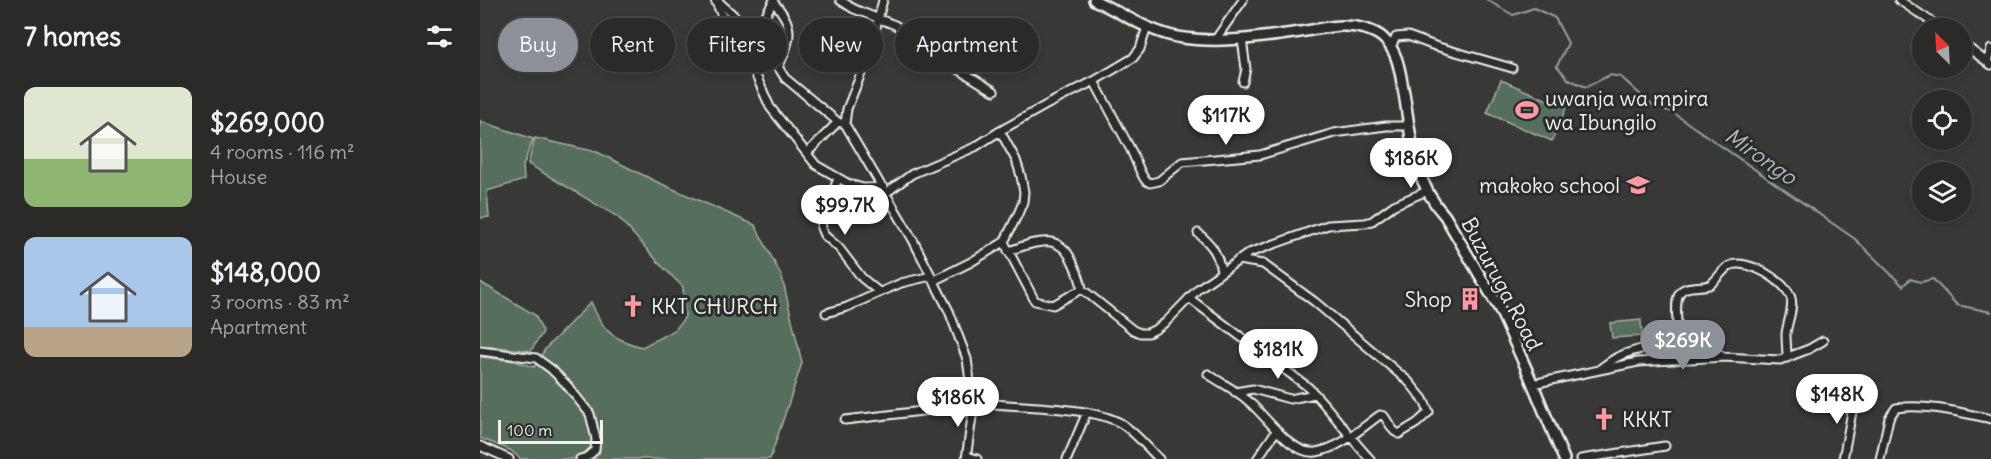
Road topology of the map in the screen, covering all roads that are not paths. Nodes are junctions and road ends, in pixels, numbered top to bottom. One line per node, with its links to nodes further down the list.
1 (716, 0): 8 (street); 9 (street)
2 (840, 0): 12 (street)
3 (883, 0): 12 (street)
4 (1094, 0): 16 (main road)
5 (1243, 0): 18 (street)
6 (1899, 0): 13 (street)
7 (774, 1): 10 (street); 11 (street)
8 (724, 18)
9 (737, 18)
10 (764, 18)
11 (787, 18)
12 (878, 18)
13 (1926, 18)
14 (787, 20): 19 (street)
15 (883, 20): 30 (street)
16 (1147, 27): 18 (main road); 28 (street)
17 (1242, 39): 18 (main road); 20 (main road); 29 (street)
18 (1215, 40)
19 (787, 45)
20 (1390, 47): 24 (street); 32 (main road, Buzuruga Road)
21 (1991, 49): 23 (street)
22 (1972, 51): 23 (street)
23 (1989, 64)
24 (1512, 68)
25 (754, 72): 34 (street)
26 (781, 72): 31 (street)
27 (862, 72): 31 (street)
28 (1094, 81): 32 (street); 33 (street)
29 (1243, 82)
30 (994, 91)
31 (842, 123): 34 (street); 36 (street)
32 (1409, 126): 37 (main road, Buzuruga Road)
33 (1000, 130): 36 (street); 39 (street)
34 (807, 153): 35 (street)
35 (838, 179): 36 (street); 45 (street)
36 (884, 190): 43 (street)
37 (1427, 191): 41 (street); 55 (main road, Buzuruga Road)
38 (1198, 233): 42 (street)
39 (1004, 242): 40 (street); 43 (street)
40 (1008, 251): 44 (street); 44 (street)
41 (1238, 260): 42 (street); 64 (street)
42 (1221, 272): 46 (street)
43 (932, 279): 45 (street); 59 (street)
44 (1082, 289): 46 (street)
45 (879, 292): 47 (street)
46 (1189, 298): 57 (street)
47 (826, 313)
48 (1673, 335): 51 (street); 52 (street); 53 (street)
49 (1823, 340): 52 (street)
50 (480, 351): 69 (street)
51 (1724, 357): 52 (street); 53 (street)
52 (1786, 358)
53 (1601, 368): 55 (street)
54 (1208, 374): 56 (street)
55 (1532, 384): 75 (main road, Buzuruga Road)
56 (1235, 392): 57 (street); 63 (street)
57 (1315, 394): 64 (street)
58 (1855, 396): 77 (street)
59 (974, 403): 60 (street); 62 (street); 67 (street)
60 (1088, 412): 71 (street); 72 (street)
61 (1991, 419): 78 (street)
62 (844, 420)
63 (1276, 431): 64 (street); 73 (street)
64 (1350, 438): 74 (street)
65 (480, 446): 68 (street)
66 (1665, 446): 76 (street)
67 (966, 457): 70 (street)
68 (508, 459)
69 (580, 459)
70 (977, 459)
71 (1067, 459)
72 (1159, 459)
73 (1257, 459)
74 (1370, 459)
75 (1566, 459)
76 (1581, 459)
77 (1844, 459)
78 (1880, 459)

